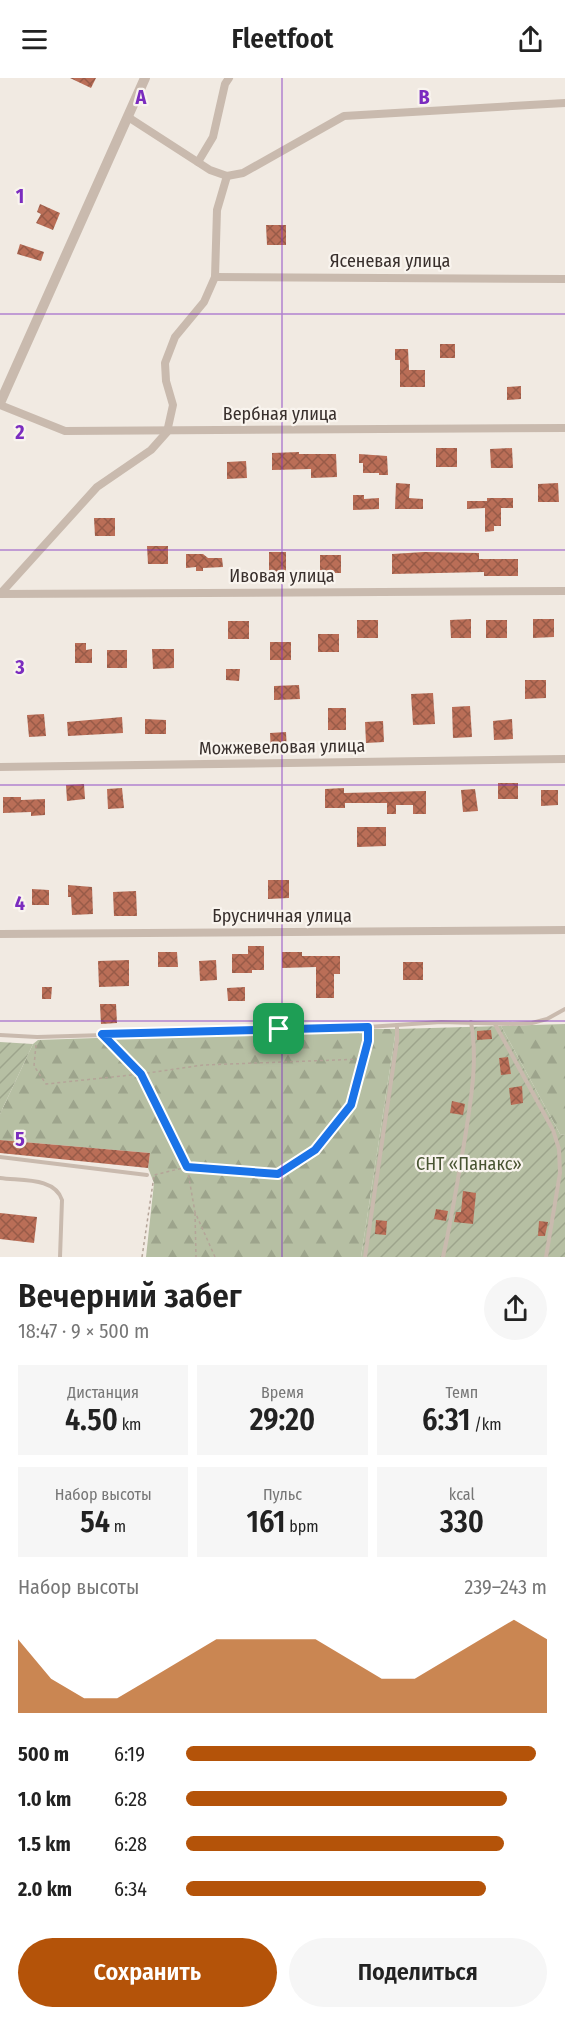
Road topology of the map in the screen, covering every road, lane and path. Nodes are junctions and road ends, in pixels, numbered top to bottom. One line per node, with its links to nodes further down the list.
1 (145, 78): 4 (street)
2 (229, 78): 5 (street)
3 (565, 103): 6 (street)
4 (128, 117): 5 (street); 9 (street)
5 (198, 162): 6 (street)
6 (227, 176): 7 (street)
7 (215, 277): 8 (street, Ясеневая улица); 11 (street)
8 (565, 279)
9 (0, 404): 11 (street, Вербная улица)
10 (565, 429): 11 (street, Вербная улица)
11 (167, 432): 13 (street)
12 (565, 591): 13 (street, Ивовая улица)
13 (1, 594)
14 (565, 759): 15 (street, Можжевеловая улица)
15 (0, 767)
16 (565, 930): 17 (street, Брусничная улица)
17 (0, 934)
18 (565, 1009): 20 (lane)
19 (471, 1022): 20 (lane); 21 (lane); 39 (lane)
20 (495, 1024): 40 (lane)
21 (397, 1025): 22 (lane); 38 (lane)
22 (368, 1027): 23 (lane); 26 (path)
23 (102, 1034): 25 (lane); 27 (path)
24 (0, 1035): 25 (lane)
25 (37, 1037): 27 (path)
26 (363, 1059): 27 (path); 29 (path)
27 (141, 1074): 29 (path)
28 (0, 1157): 30 (lane)
29 (187, 1167): 31 (path); 33 (path)
30 (147, 1175): 31 (path)
31 (154, 1175): 35 (path)
32 (0, 1178): 34 (lane)
33 (195, 1212): 36 (path); 37 (path)
34 (60, 1257)
35 (142, 1257)
36 (196, 1257)
37 (215, 1257)
38 (365, 1257)
39 (443, 1257)
40 (546, 1257)

